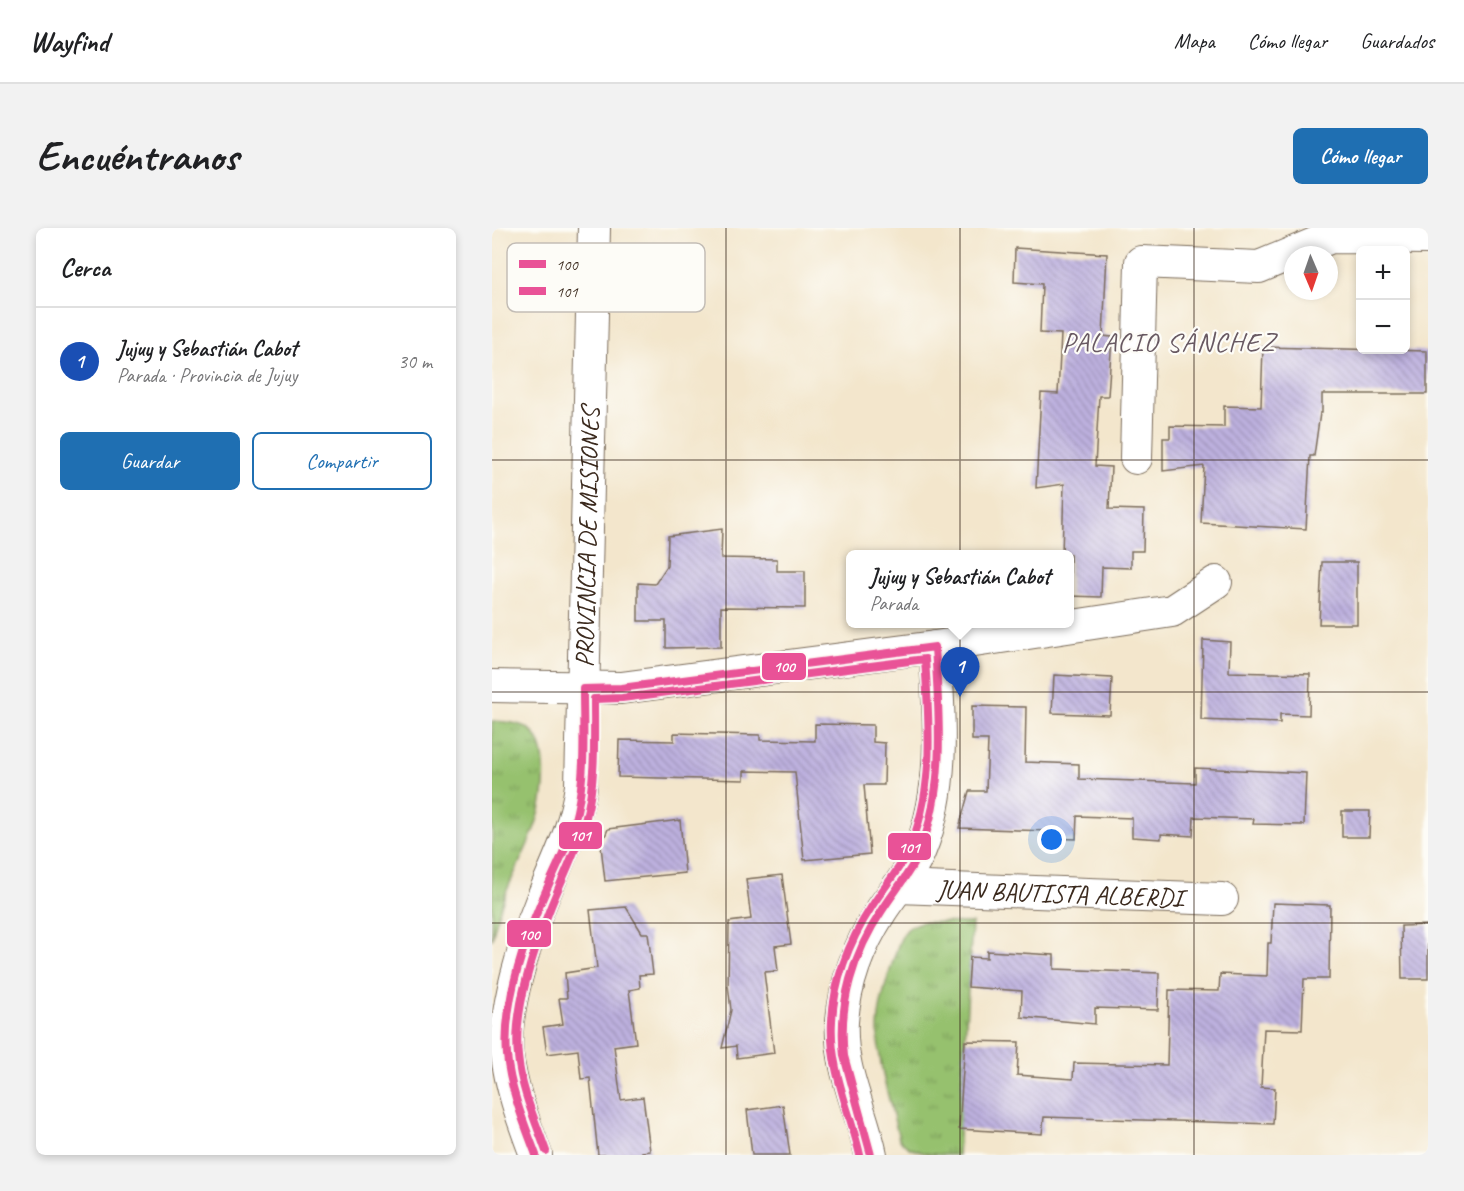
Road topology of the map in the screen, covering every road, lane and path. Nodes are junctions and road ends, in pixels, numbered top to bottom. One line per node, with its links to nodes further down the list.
1 (594, 228): 3 (street, PROVINCIA DE MISIONES)
2 (1428, 238): 5 (street)
3 (594, 243)
4 (592, 312): 11 (street, PROVINCIA DE MISIONES)
5 (1136, 458)
6 (1216, 582): 7 (street)
7 (1074, 626)
8 (1060, 628): 9 (street)
9 (934, 647): 11 (street); 12 (street)
10 (492, 686): 11 (street)
11 (583, 689): 14 (street, PROVINCIA DE MISIONES)
12 (898, 887): 13 (street, JUAN BAUTISTA ALBERDI); 16 (street)
13 (1222, 899)
14 (501, 1020): 15 (street, PROVINCIA DE MISIONES)
15 (536, 1155)
16 (870, 1155)

